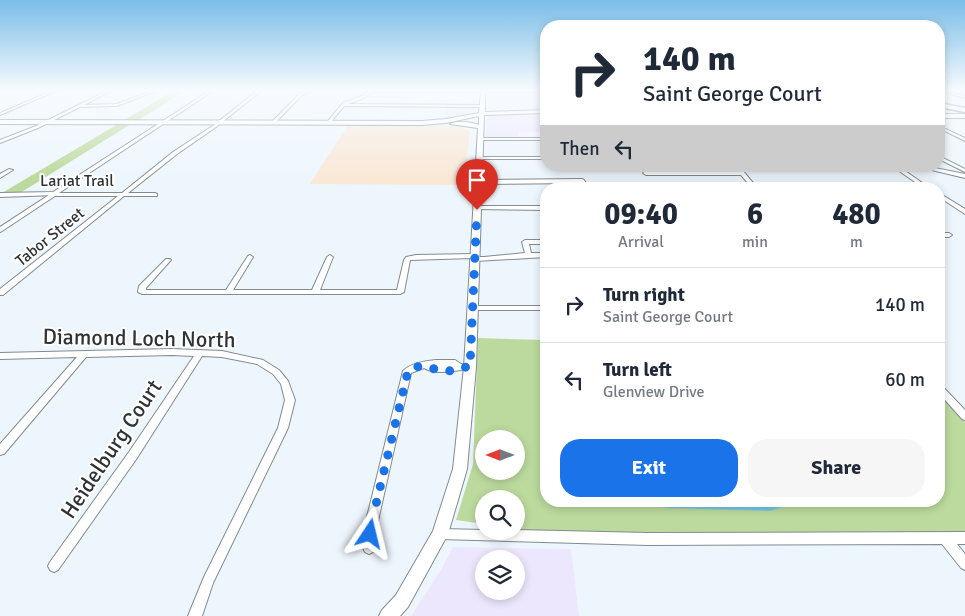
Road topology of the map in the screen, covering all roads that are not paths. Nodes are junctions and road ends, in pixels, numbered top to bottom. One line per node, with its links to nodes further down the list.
1 (52, 120): 8 (street)
2 (168, 120): 9 (street)
3 (222, 120): 10 (street, Tabor Street)
4 (276, 120): 11 (street)
5 (446, 120): 13 (main road)
6 (481, 120): 14 (main road)
7 (0, 122): 8 (main road)
8 (47, 122): 9 (main road); 19 (street)
9 (165, 122): 10 (main road); 35 (street)
10 (219, 122): 11 (main road); 37 (street, Tabor Street)
11 (274, 122): 12 (main road)
12 (329, 122): 13 (main road)
13 (422, 123): 14 (main road)
14 (481, 127): 16 (main road)
15 (945, 130): 18 (street)
16 (480, 139): 17 (street); 20 (main road)
17 (540, 139)
18 (965, 140)
19 (0, 142)
20 (479, 158): 21 (street); 31 (main road)
21 (540, 158)
22 (945, 160): 26 (street)
23 (11, 170): 29 (street)
24 (903, 172): 34 (street)
25 (945, 172): 30 (street)
26 (965, 172)
27 (646, 173): 28 (street)
28 (742, 173): 33 (street)
29 (0, 176)
30 (965, 176)
31 (478, 182): 32 (street); 42 (main road)
32 (582, 182)
33 (750, 182)
34 (918, 182)
35 (54, 194): 36 (street, Lariat Trail); 37 (street, Lariat Trail); 45 (street)
36 (0, 195)
37 (122, 195): 38 (street, Lariat Trail); 57 (street, Tabor Street)
38 (155, 195)
39 (945, 199): 40 (street)
40 (948, 201): 41 (street); 44 (street)
41 (965, 204)
42 (477, 208): 43 (street); 53 (main road)
43 (540, 208)
44 (965, 212)
45 (0, 230)
46 (945, 235): 47 (street)
47 (949, 235)
48 (540, 242): 49 (street)
49 (528, 254): 50 (street); 53 (street)
50 (540, 254)
51 (250, 257): 55 (street)
52 (330, 257): 56 (street)
53 (475, 259): 56 (street); 58 (main road)
54 (168, 260): 55 (street)
55 (228, 292): 56 (street)
56 (315, 292)
57 (0, 293)
58 (472, 308): 59 (street); 63 (main road)
59 (540, 308)
60 (200, 353): 61 (street, Diamond Loch North); 73 (street, Heidelburg Court); 74 (street, Diamond Loch North)
61 (84, 354): 62 (street, Diamond Loch North); 67 (street)
62 (0, 356)
63 (465, 367): 68 (main road); 71 (street)
64 (945, 393): 65 (street)
65 (960, 406): 66 (street)
66 (965, 416)
67 (0, 451)
68 (440, 534): 69 (street); 75 (main road)
69 (945, 538): 70 (street); 72 (street)
70 (965, 538)
71 (369, 548)
72 (965, 564)
73 (54, 566)
74 (195, 616)
75 (388, 616)

